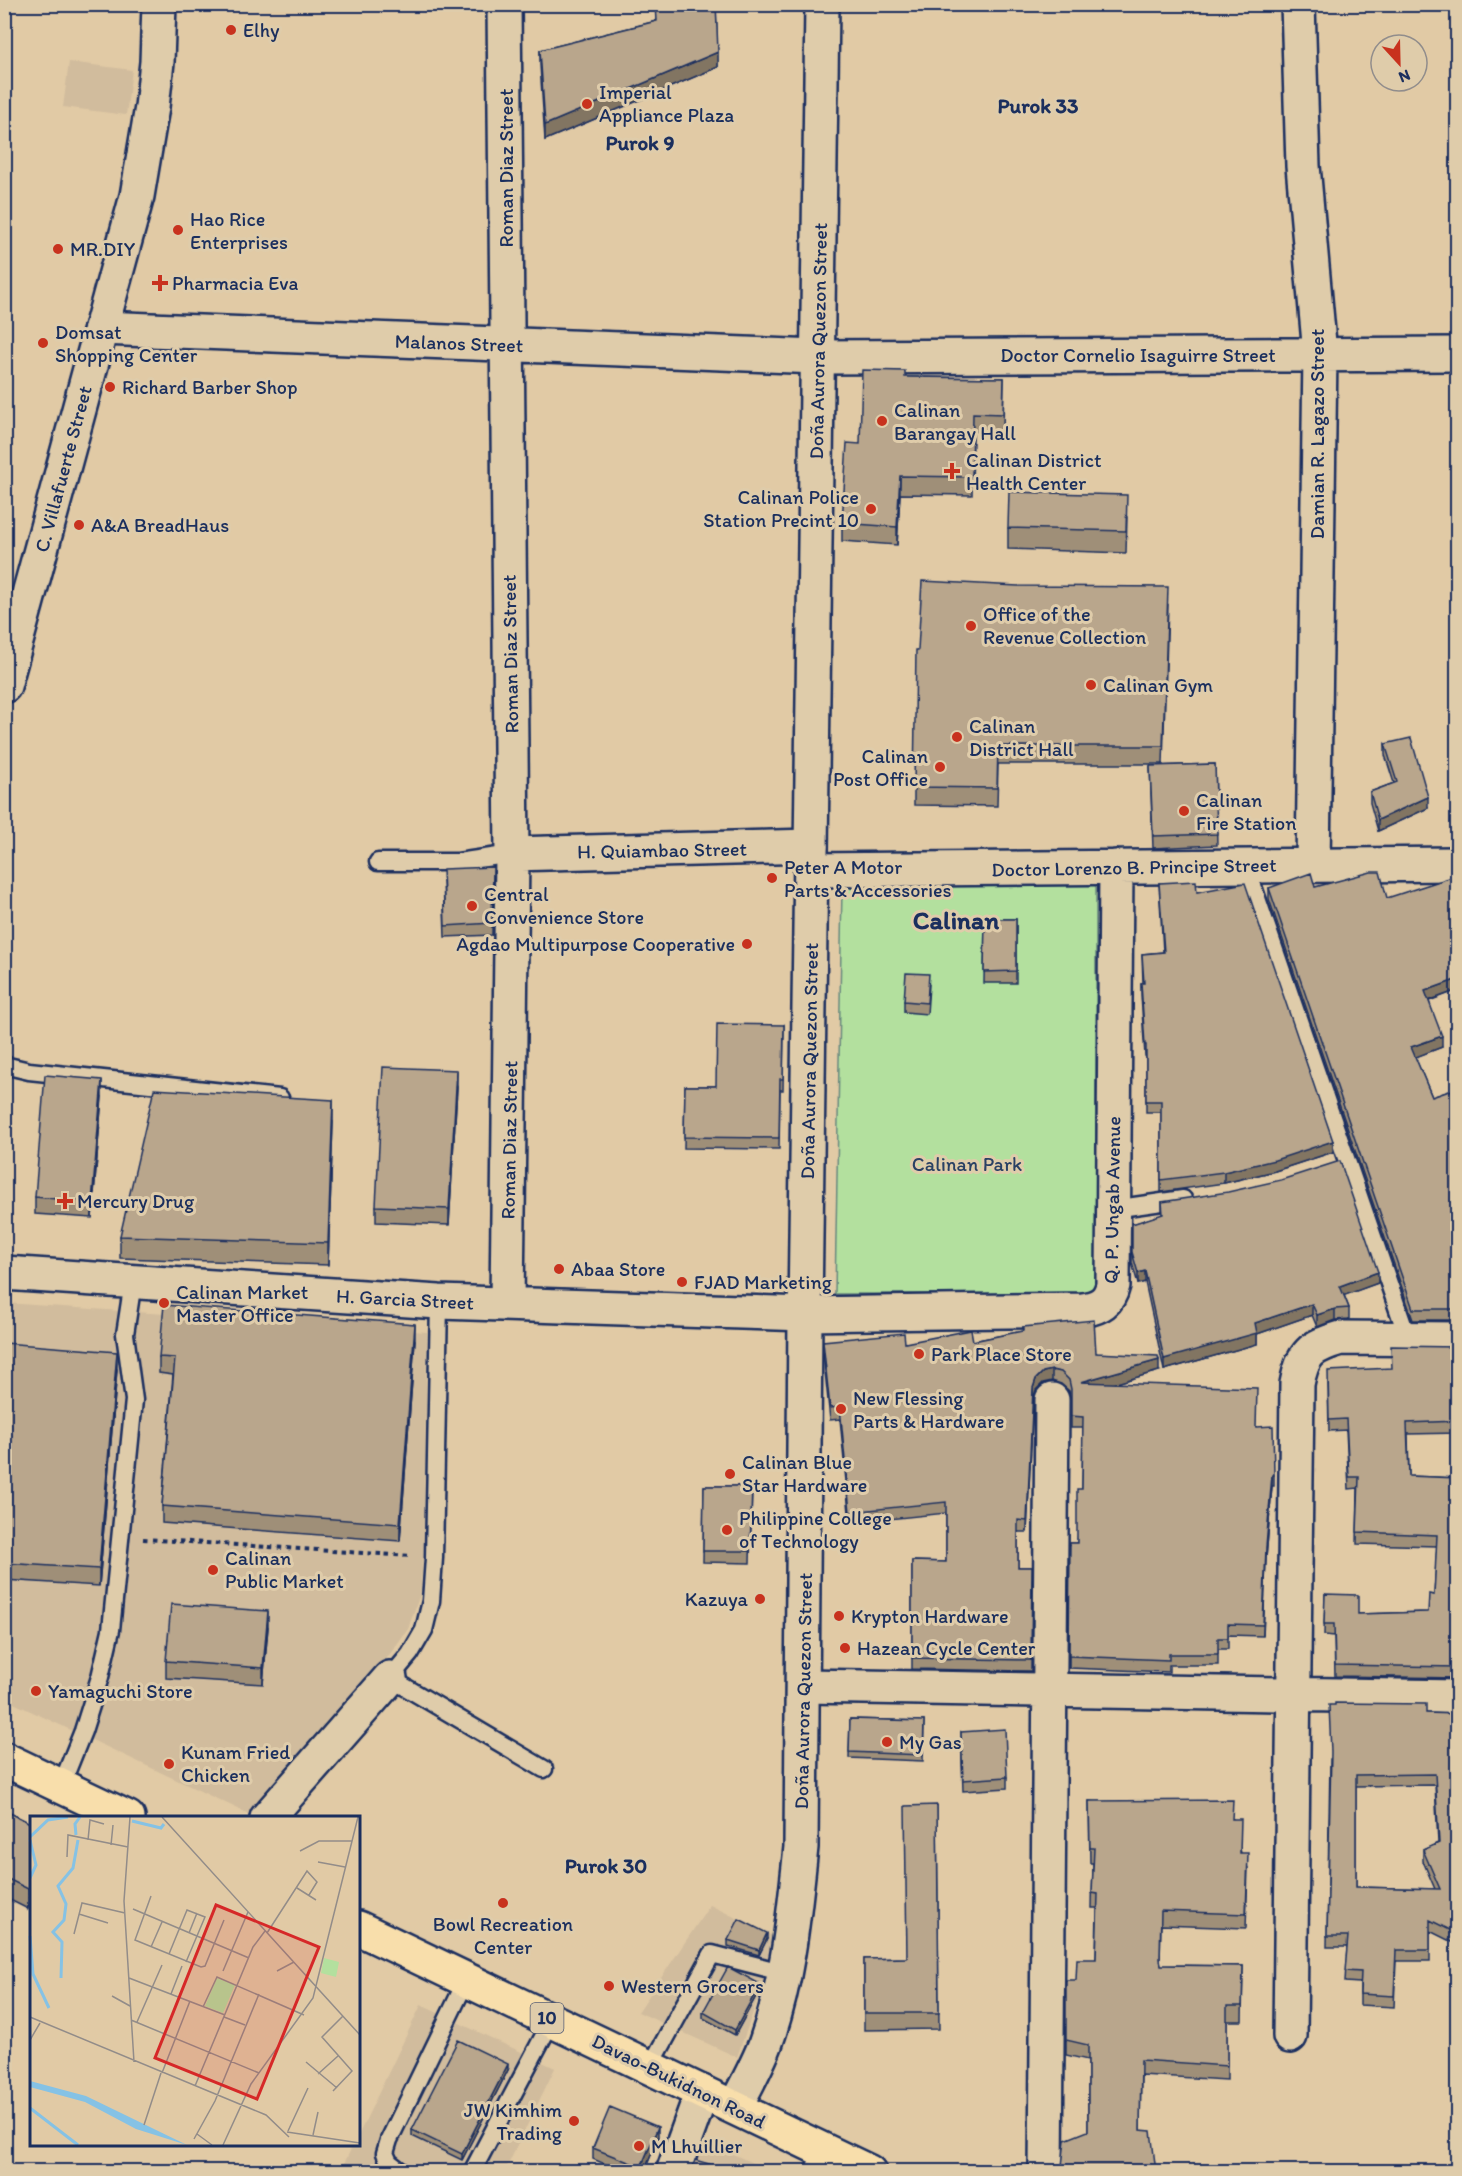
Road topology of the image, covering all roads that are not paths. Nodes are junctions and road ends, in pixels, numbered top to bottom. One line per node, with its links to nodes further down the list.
1 (159, 4): 5 (street, C. Villafuerte Street)
2 (504, 4): 6 (street, Roman Diaz Street)
3 (822, 4): 9 (street, Doña Aurora Quezon Street)
4 (1298, 4): 7 (street, Damian R. Lagazo Street)
5 (101, 328): 6 (street, Malanos Street); 10 (street, C. Villafuerte Street)
6 (507, 345): 9 (street, Malanos Street); 11 (street, Roman Diaz Street)
7 (1320, 354): 8 (street, Doctor Cornelio Isaguirre Street); 9 (street, Doctor Cornelio Isaguirre Street); 15 (street, Damian R. Lagazo Street)
8 (1458, 354)
9 (818, 357): 12 (street, Doña Aurora Quezon Street)
10 (4, 686)
11 (512, 854): 12 (street, H. Quiambao Street); 13 (lane); 25 (street, Roman Diaz Street)
12 (811, 858): 17 (street, Doctor Lorenzo B. Principe Street); 26 (street, Doña Aurora Quezon Street)
13 (378, 862)
14 (1458, 864): 15 (street, Doctor Lorenzo B. Principe Street)
15 (1313, 865): 16 (street, Doctor Lorenzo B. Principe Street)
16 (1246, 866): 17 (street, Doctor Lorenzo B. Principe Street); 27 (lane)
17 (1116, 867): 21 (street, Q. P. Ungab Avenue)
18 (4, 1065): 19 (lane)
19 (302, 1100)
20 (1203, 1196): 21 (lane)
21 (1113, 1209): 26 (street, Q. P. Ungab Avenue)
22 (4, 1274): 23 (street, H. Garcia Street)
23 (133, 1282): 24 (street, H. Garcia Street); 37 (lane)
24 (439, 1302): 25 (street, H. Garcia Street); 30 (lane)
25 (507, 1304): 26 (street, H. Garcia Street)
26 (805, 1314): 31 (street, Doña Aurora Quezon Street)
27 (1408, 1339): 28 (street); 33 (street)
28 (1458, 1339)
29 (1052, 1400): 32 (street)
30 (390, 1678): 36 (lane); 39 (street)
31 (804, 1686): 32 (street); 41 (street, Doña Aurora Quezon Street)
32 (1050, 1690): 33 (street); 53 (street)
33 (1294, 1695): 34 (street); 44 (street)
34 (1458, 1697)
35 (4, 1759): 37 (highway)
36 (544, 1769)
37 (62, 1786): 38 (highway)
38 (124, 1816)
39 (269, 1816)
40 (360, 1929): 42 (highway, Davao-Bukidnon Road / 10)
41 (785, 1973): 45 (lane); 47 (street, Doña Aurora Quezon Street)
42 (467, 1979): 43 (highway, Davao-Bukidnon Road / 10); 49 (lane)
43 (552, 2020): 45 (highway, Davao-Bukidnon Road / 10); 50 (lane)
44 (1290, 2036)
45 (650, 2067): 46 (highway, Davao-Bukidnon Road / 10)
46 (702, 2092): 47 (highway, Davao-Bukidnon Road / 10); 51 (street)
47 (735, 2107): 48 (highway, Davao-Bukidnon Road / 10)
48 (818, 2160): 52 (highway, Davao-Bukidnon Road / 10)
49 (402, 2172)
50 (472, 2172)
51 (673, 2172)
52 (869, 2172)
53 (1046, 2172)

